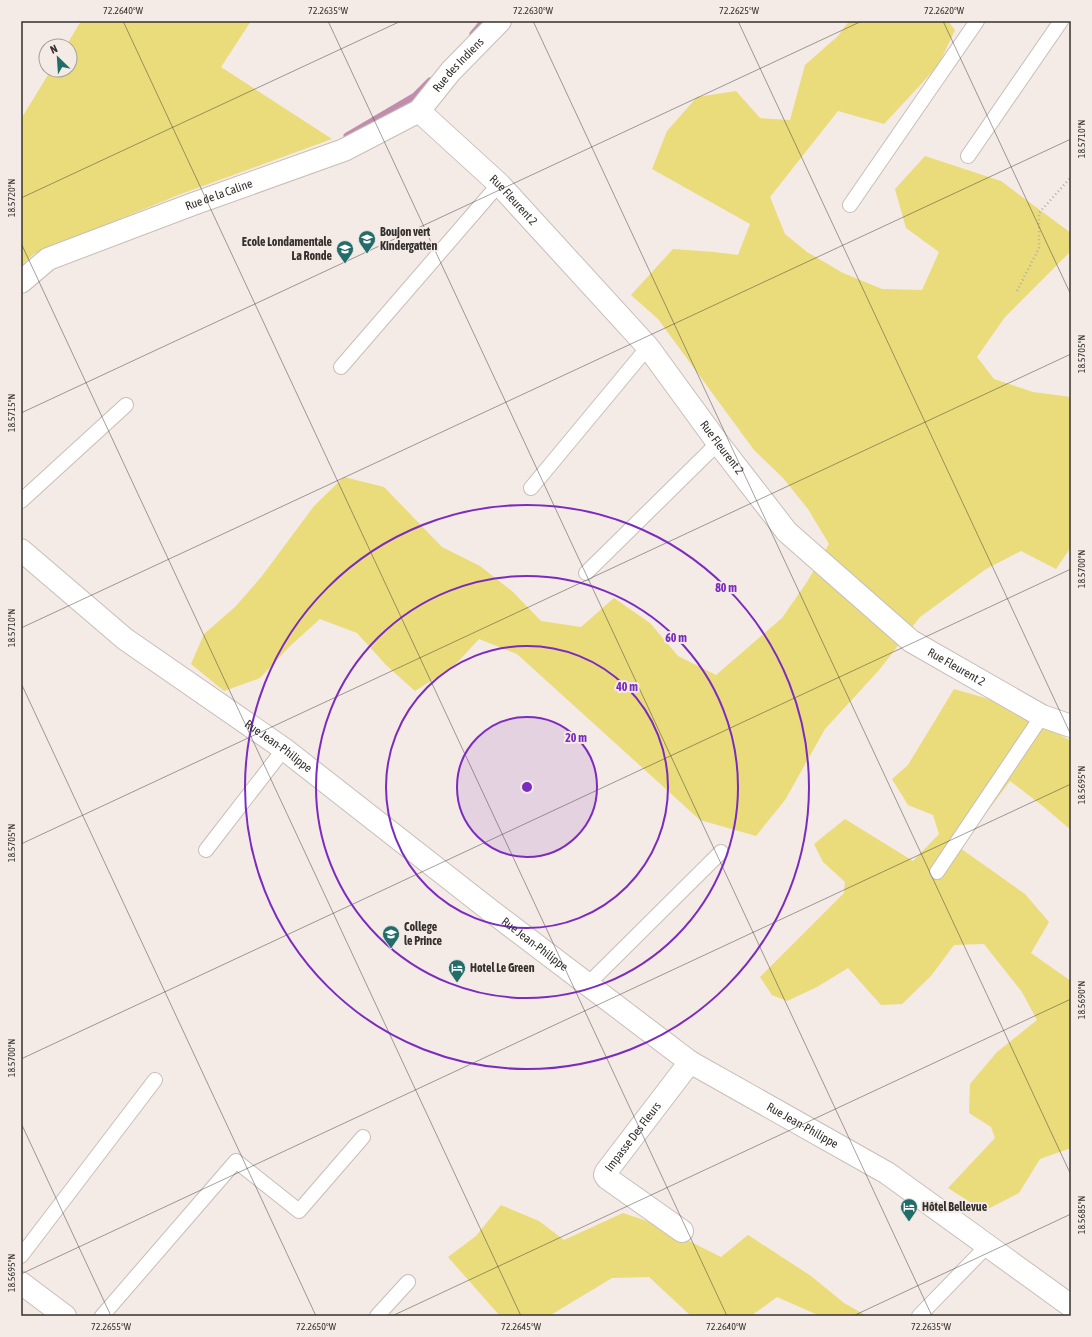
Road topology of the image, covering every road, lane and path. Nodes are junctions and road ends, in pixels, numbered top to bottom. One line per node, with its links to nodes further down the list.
1 (500, 21): 4 (street, Rue des Indiens)
2 (977, 21): 8 (lane)
3 (1061, 21): 5 (lane)
4 (419, 111): 7 (street, Rue Fleurent 2); 9 (street, Rue de la Caline)
5 (968, 156)
6 (1071, 177): 10 (path)
7 (498, 184): 11 (street, Rue Fleurent 2); 12 (lane)
8 (850, 206)
9 (21, 282)
10 (1017, 291)
11 (648, 347): 14 (street, Rue Fleurent 2); 15 (lane)
12 (341, 367)
13 (126, 405): 16 (lane)
14 (718, 443): 18 (lane); 19 (street, Rue Fleurent 2)
15 (531, 488)
16 (21, 501)
17 (21, 550): 21 (street, Rue Jean-Philippe)
18 (586, 573)
19 (1042, 716): 20 (street, Rue Fleurent 2); 24 (lane)
20 (1071, 726)
21 (284, 749): 22 (lane); 25 (street, Rue Jean-Philippe)
22 (206, 850)
23 (721, 852): 25 (lane)
24 (936, 872)
25 (588, 984): 26 (street, Rue Jean-Philippe)
26 (690, 1062): 29 (street, Impasse Des Fleurs); 30 (street, Rue Jean-Philippe)
27 (155, 1080): 31 (lane)
28 (363, 1137): 36 (lane)
29 (682, 1231)
30 (988, 1245): 34 (street, Rue Jean-Philippe); 38 (lane)
31 (21, 1256)
32 (408, 1282): 37 (lane)
33 (21, 1283): 35 (street)
34 (1071, 1306)
35 (65, 1316)
36 (102, 1316)
37 (377, 1316)
38 (919, 1316)

